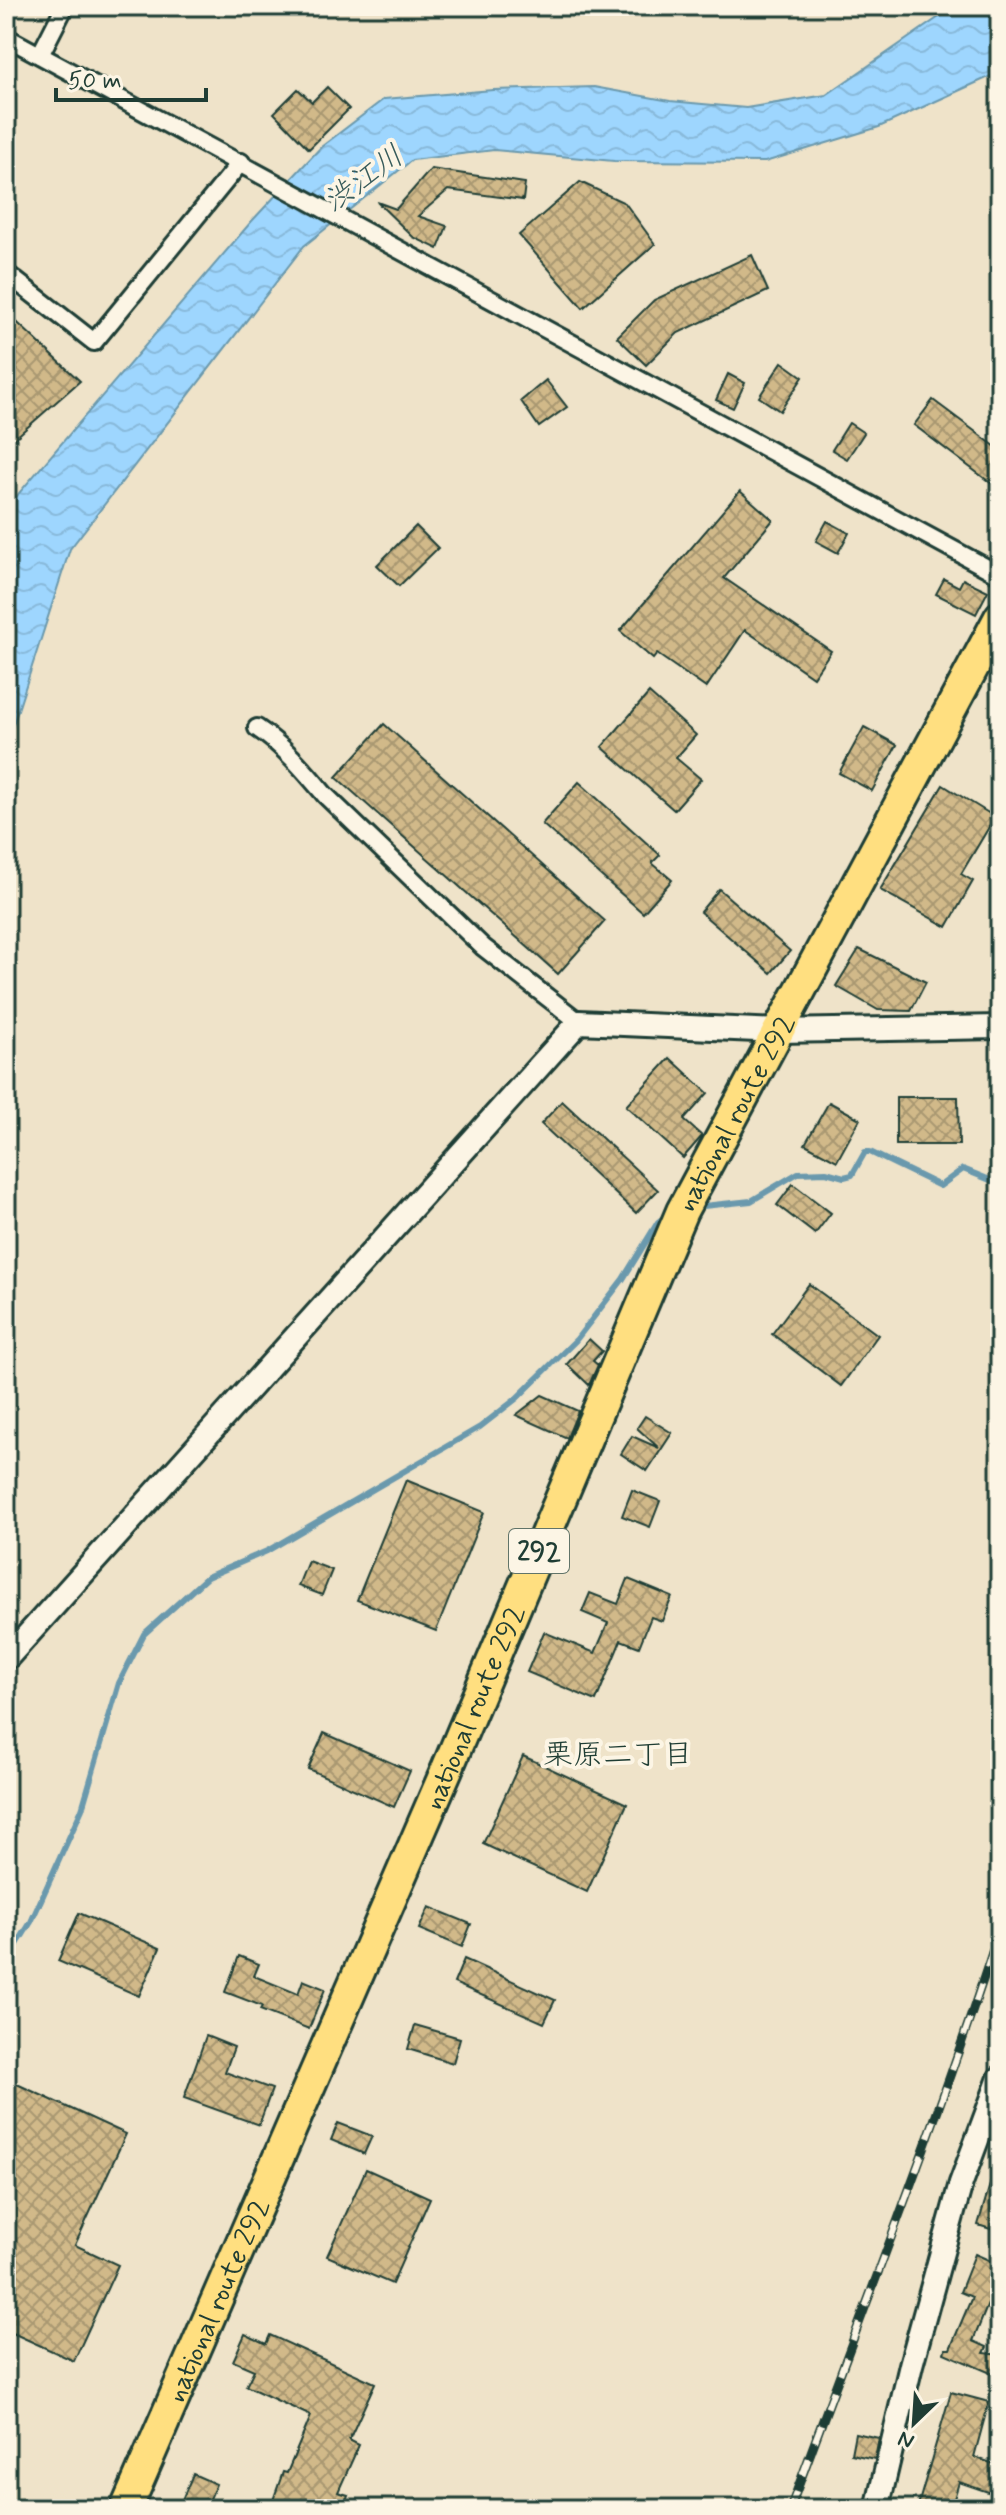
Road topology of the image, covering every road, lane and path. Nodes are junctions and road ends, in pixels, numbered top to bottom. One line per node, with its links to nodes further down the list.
1 (65, 6): 3 (street)
2 (6, 37): 3 (street)
3 (40, 55): 4 (street)
4 (241, 162): 5 (street); 6 (street)
5 (6, 273)
6 (1000, 575)
7 (1000, 617): 11 (highway, national route 292 / 292)
8 (257, 728): 9 (street)
9 (579, 1022): 11 (street); 12 (street)
10 (1000, 1027): 11 (street)
11 (779, 1031): 14 (highway, national route 292 / 292)
12 (6, 1659)
13 (1000, 2078): 15 (street)
14 (126, 2509)
15 (877, 2509)

